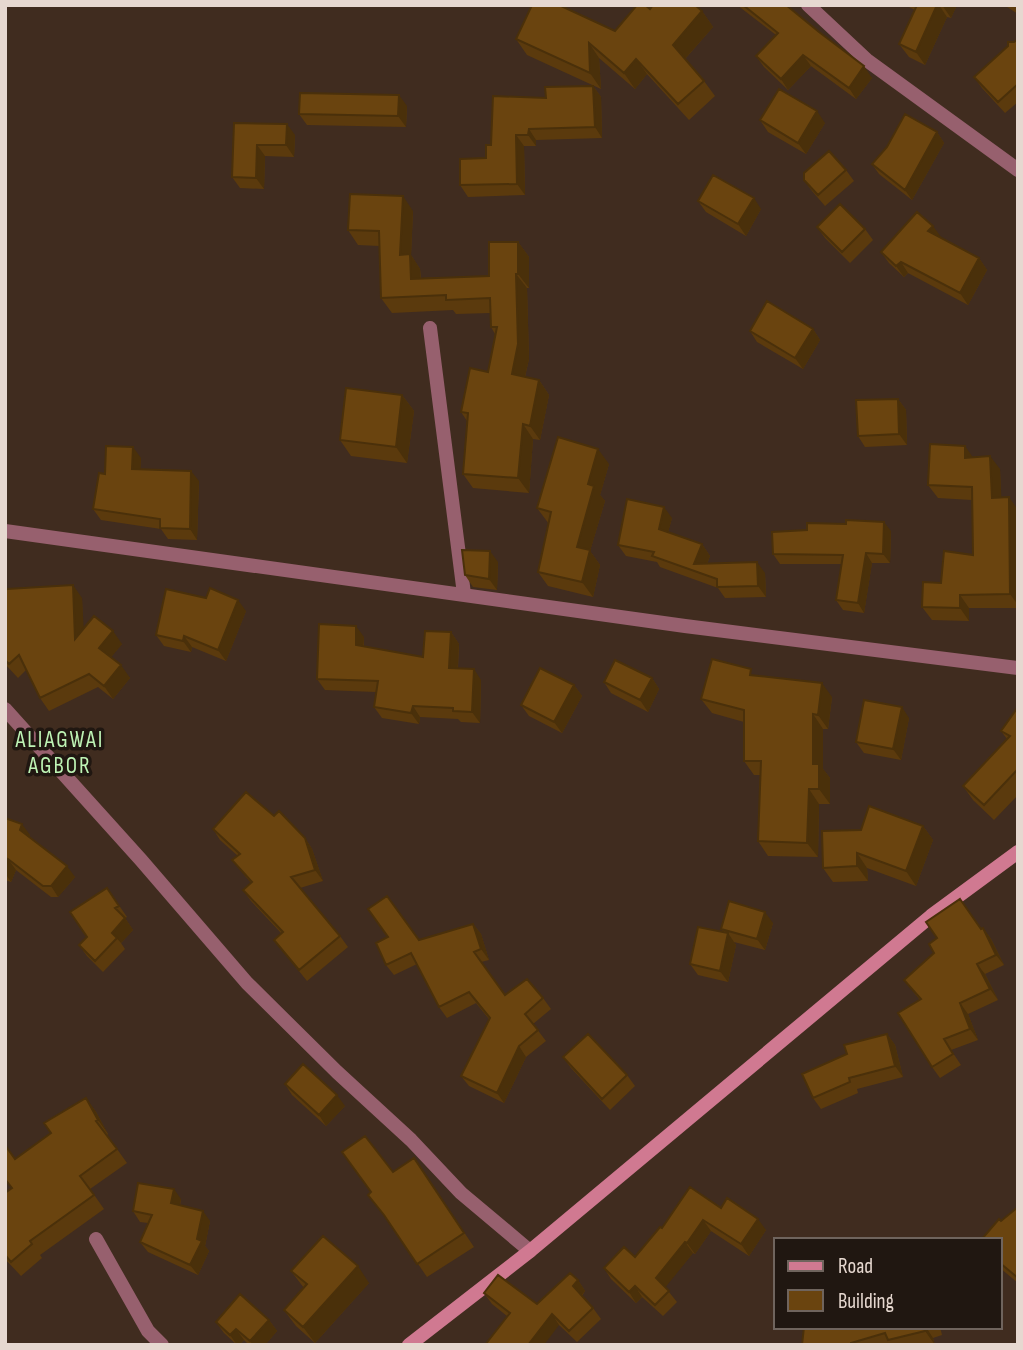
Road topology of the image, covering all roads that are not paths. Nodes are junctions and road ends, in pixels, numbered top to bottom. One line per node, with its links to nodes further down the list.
1 (808, 5): 2 (street)
2 (1018, 170)
3 (430, 328): 5 (street)
4 (5, 531): 5 (street)
5 (464, 594): 6 (street)
6 (1018, 668)
7 (5, 709): 10 (street)
8 (1018, 852): 10 (street)
9 (96, 1239): 11 (street)
10 (530, 1251): 12 (street)
11 (162, 1345)
12 (409, 1345)

